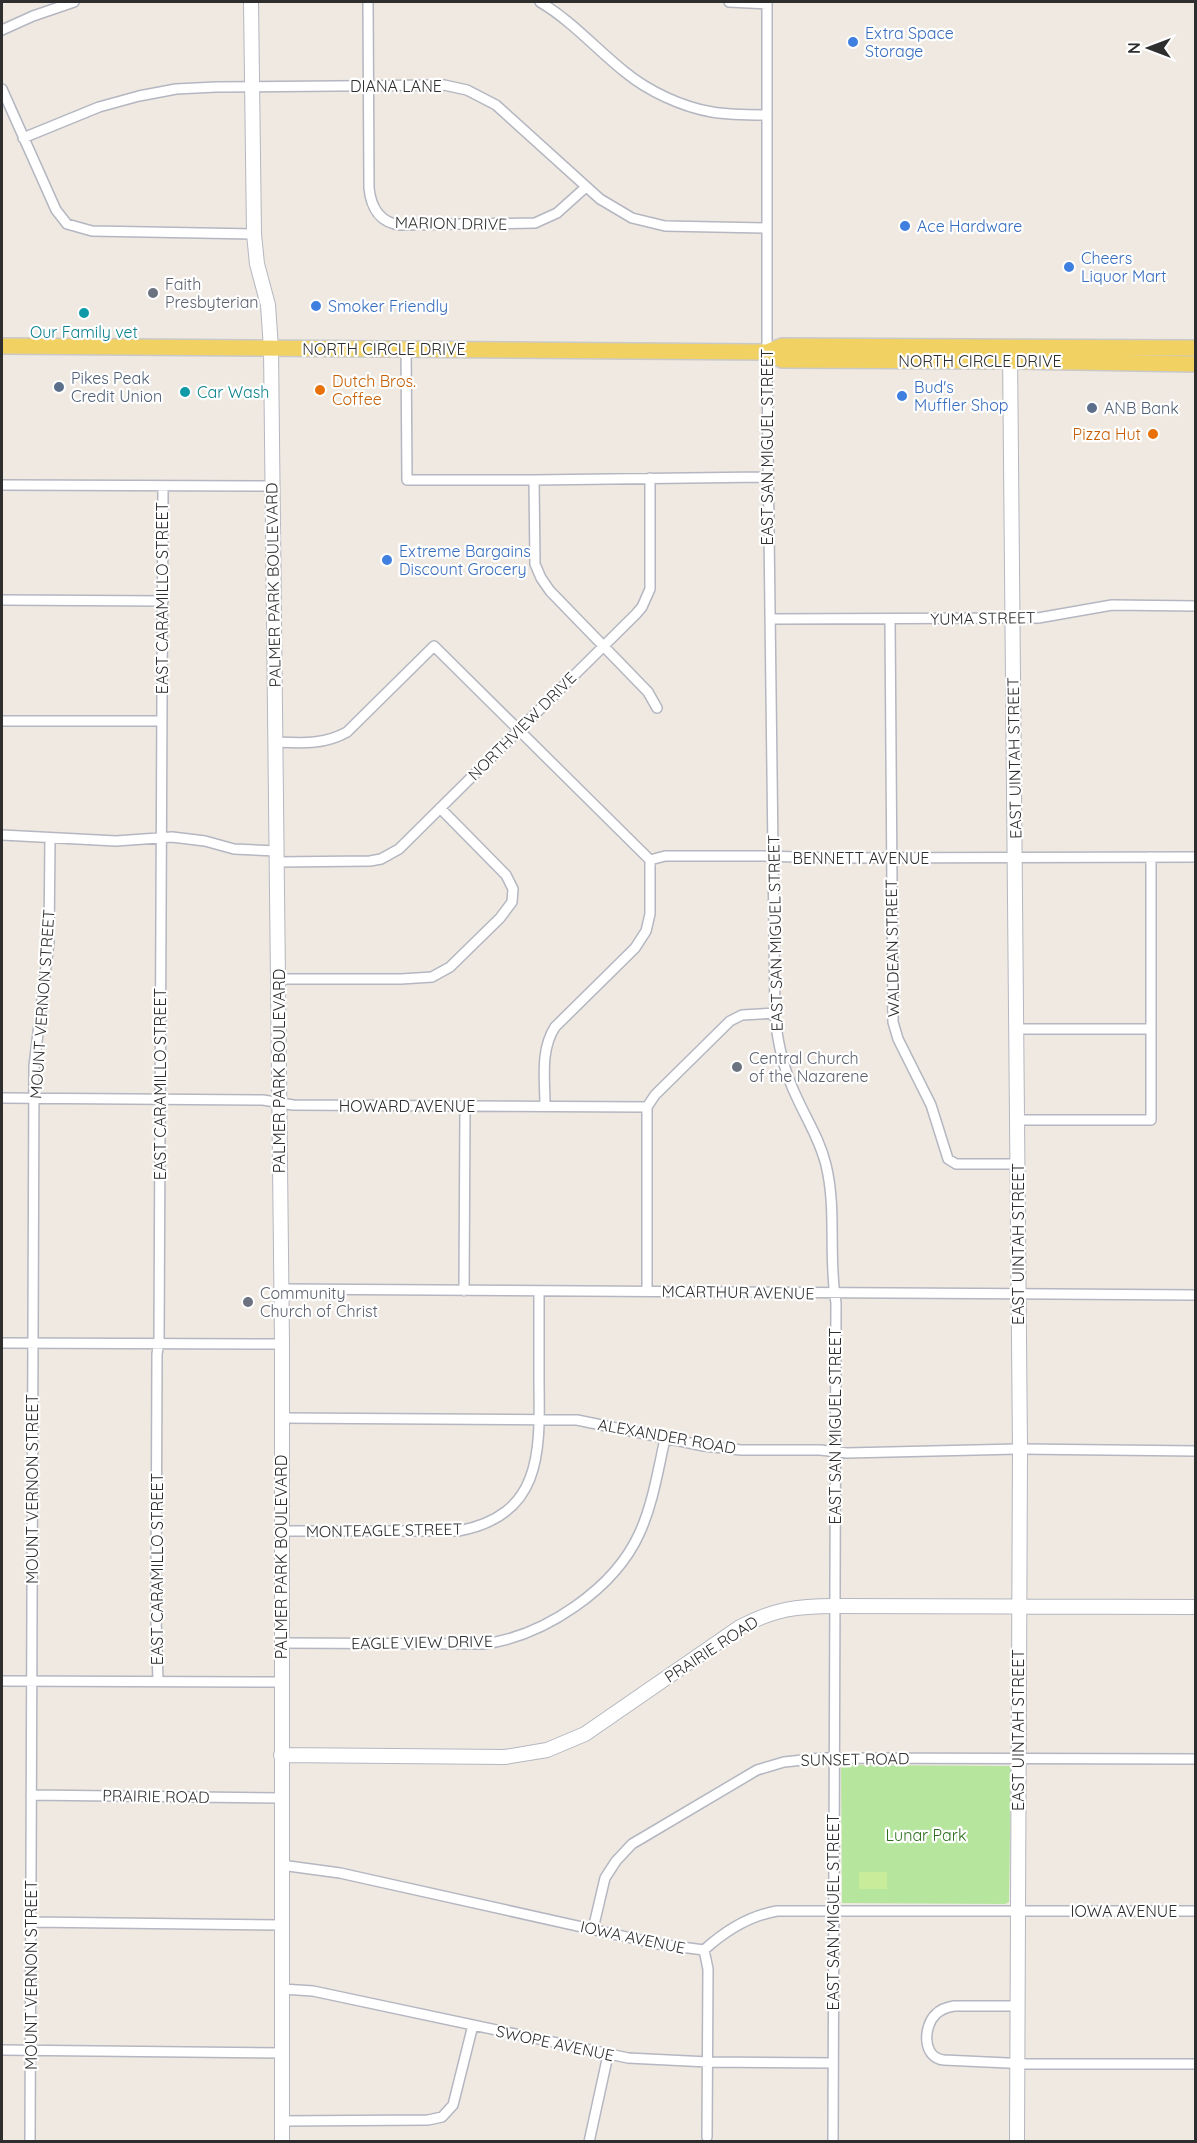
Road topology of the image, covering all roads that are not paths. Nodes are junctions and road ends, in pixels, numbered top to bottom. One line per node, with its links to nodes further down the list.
1 (74, 2): 7 (street)
2 (251, 2): 9 (main road, PALMER PARK BOULEVARD)
3 (368, 2): 8 (street, MARION DRIVE)
4 (540, 2): 11 (street)
5 (729, 2): 6 (street)
6 (767, 3): 11 (street, EAST SAN MIGUEL STREET)
7 (2, 30)
8 (369, 86): 9 (street, DIANA LANE); 13 (street, DIANA LANE); 13 (street, MARION DRIVE)
9 (252, 87): 12 (street, DIANA LANE); 15 (main road, PALMER PARK BOULEVARD)
10 (2, 89): 12 (street)
11 (767, 115): 14 (street, EAST SAN MIGUEL STREET)
12 (23, 138): 15 (street)
13 (586, 187): 14 (street, DIANA LANE)
14 (766, 228): 20 (street, EAST SAN MIGUEL STREET)
15 (254, 234): 17 (main road, PALMER PARK BOULEVARD)
16 (2, 346): 17 (main road, NORTH CIRCLE DRIVE)
17 (272, 348): 18 (main road, NORTH CIRCLE DRIVE); 28 (main road, PALMER PARK BOULEVARD)
18 (406, 348): 20 (main road, NORTH CIRCLE DRIVE); 25 (street)
19 (1196, 348): 21 (main road, NORTH CIRCLE DRIVE)
20 (767, 352): 21 (main road, NORTH CIRCLE DRIVE); 23 (street, EAST SAN MIGUEL STREET)
21 (1010, 354): 22 (main road, NORTH CIRCLE DRIVE); 32 (main road, EAST UINTAH STREET)
22 (1196, 364)
23 (768, 477): 24 (street); 33 (street, EAST SAN MIGUEL STREET)
24 (650, 478): 25 (street); 35 (street, NORTHVIEW DRIVE)
25 (534, 480): 35 (street)
26 (2, 485): 27 (street)
27 (163, 486): 28 (street); 30 (street, EAST CARAMILLO STREET)
28 (272, 486): 40 (main road, PALMER PARK BOULEVARD)
29 (2, 600): 30 (street)
30 (163, 601): 38 (street, EAST CARAMILLO STREET)
31 (1196, 606): 32 (street, YUMA STREET)
32 (1013, 618): 34 (street, YUMA STREET); 50 (main road, EAST UINTAH STREET)
33 (770, 619): 34 (street, YUMA STREET); 46 (street, EAST SAN MIGUEL STREET)
34 (890, 619): 49 (street, WALDEAN STREET)
35 (604, 646): 36 (street); 39 (street, NORTHVIEW DRIVE)
36 (657, 708)
37 (2, 721): 38 (street)
38 (161, 721): 44 (street, EAST CARAMILLO STREET)
39 (519, 729): 40 (street); 41 (street, NORTHVIEW DRIVE); 51 (street)
40 (276, 742): 45 (main road, PALMER PARK BOULEVARD)
41 (440, 808): 45 (street, NORTHVIEW DRIVE); 52 (street)
42 (2, 835): 43 (street, NORTHVIEW DRIVE)
43 (50, 838): 44 (street, NORTHVIEW DRIVE); 57 (street, MOUNT VERNON STREET)
44 (161, 838): 45 (street, NORTHVIEW DRIVE); 58 (street, EAST CARAMILLO STREET)
45 (276, 856): 52 (main road, PALMER PARK BOULEVARD)
46 (773, 857): 49 (street, BENNETT AVENUE); 51 (street, BENNETT AVENUE); 53 (street, EAST SAN MIGUEL STREET)
47 (1151, 857): 48 (street, BENNETT AVENUE); 50 (street, BENNETT AVENUE); 55 (street)
48 (1196, 857)
49 (891, 858): 50 (street, BENNETT AVENUE); 64 (street, WALDEAN STREET)
50 (1016, 858): 54 (main road, EAST UINTAH STREET)
51 (650, 860): 60 (street)
52 (278, 979): 59 (main road, PALMER PARK BOULEVARD)
53 (775, 1013): 62 (street); 69 (street, EAST SAN MIGUEL STREET)
54 (1017, 1029): 55 (street); 63 (main road, EAST UINTAH STREET)
55 (1151, 1029): 63 (street)
56 (2, 1098): 57 (street, HOWARD AVENUE)
57 (34, 1098): 58 (street, HOWARD AVENUE); 73 (street, MOUNT VERNON STREET)
58 (160, 1099): 59 (street, HOWARD AVENUE); 74 (street, EAST CARAMILLO STREET)
59 (279, 1102): 61 (street, HOWARD AVENUE); 65 (main road, PALMER PARK BOULEVARD)
60 (545, 1106): 61 (street, HOWARD AVENUE); 62 (street, HOWARD AVENUE)
61 (465, 1107): 66 (street)
62 (647, 1107): 67 (street)
63 (1017, 1120): 64 (main road, EAST UINTAH STREET)
64 (1018, 1164): 70 (main road, EAST UINTAH STREET)
65 (281, 1289): 66 (street, MCARTHUR AVENUE); 75 (main road, PALMER PARK BOULEVARD)
66 (464, 1291): 68 (street, MCARTHUR AVENUE)
67 (647, 1291): 68 (street, MCARTHUR AVENUE); 69 (street, MCARTHUR AVENUE)
68 (539, 1292): 77 (street, MONTEAGLE STREET)
69 (834, 1294): 70 (street, MCARTHUR AVENUE); 80 (street, EAST SAN MIGUEL STREET)
70 (1019, 1294): 71 (street, MCARTHUR AVENUE); 79 (main road, EAST UINTAH STREET)
71 (1196, 1295)
72 (2, 1342): 73 (street)
73 (33, 1342): 74 (street); 88 (street, MOUNT VERNON STREET)
74 (159, 1342): 75 (street); 89 (street, EAST CARAMILLO STREET)
75 (282, 1344): 76 (main road, PALMER PARK BOULEVARD)
76 (282, 1418): 77 (street, ALEXANDER ROAD); 82 (main road, PALMER PARK BOULEVARD)
77 (539, 1419): 78 (street, ALEXANDER ROAD); 82 (street, MONTEAGLE STREET)
78 (665, 1439): 80 (street, ALEXANDER ROAD); 86 (street, EAGLE VIEW DRIVE)
79 (1020, 1449): 80 (street, ALEXANDER ROAD); 81 (street, ALEXANDER ROAD); 84 (main road, EAST UINTAH STREET)
80 (834, 1451): 83 (street, EAST SAN MIGUEL STREET)
81 (1196, 1451)
82 (281, 1531): 86 (main road, PALMER PARK BOULEVARD)
83 (835, 1606): 84 (main road, PRAIRIE ROAD); 91 (main road, PRAIRIE ROAD); 92 (street, EAST SAN MIGUEL STREET)
84 (1019, 1606): 85 (main road, PRAIRIE ROAD); 93 (main road, EAST UINTAH STREET)
85 (1196, 1607)
86 (281, 1642): 90 (main road, PALMER PARK BOULEVARD)
87 (2, 1681): 88 (street)
88 (30, 1681): 89 (street); 95 (street, MOUNT VERNON STREET)
89 (158, 1681): 90 (street)
90 (281, 1682): 91 (main road, PALMER PARK BOULEVARD)
91 (281, 1755): 96 (main road, PALMER PARK BOULEVARD)
92 (834, 1759): 93 (street, SUNSET ROAD); 98 (street, EAST SAN MIGUEL STREET); 103 (street, SUNSET ROAD)
93 (1018, 1759): 94 (street, SUNSET ROAD); 99 (main road, EAST UINTAH STREET)
94 (1196, 1759)
95 (31, 1795): 96 (street, PRAIRIE ROAD); 101 (street, MOUNT VERNON STREET)
96 (282, 1798): 97 (main road, PALMER PARK BOULEVARD)
97 (281, 1865): 102 (main road, PALMER PARK BOULEVARD); 103 (street, IOWA AVENUE)
98 (833, 1911): 99 (street, IOWA AVENUE); 104 (street, IOWA AVENUE); 114 (street, EAST SAN MIGUEL STREET)
99 (1017, 1911): 100 (street, IOWA AVENUE); 106 (main road, EAST UINTAH STREET)
100 (1196, 1911)
101 (30, 1923): 102 (street); 108 (street, MOUNT VERNON STREET)
102 (281, 1925): 105 (main road, PALMER PARK BOULEVARD)
103 (593, 1929): 104 (street, IOWA AVENUE)
104 (704, 1950): 112 (street)
105 (282, 1989): 107 (street, SWOPE AVENUE); 110 (main road, PALMER PARK BOULEVARD)
106 (1017, 2006): 113 (main road, EAST UINTAH STREET); 113 (street)
107 (473, 2025): 111 (street, SWOPE AVENUE); 116 (street)
108 (31, 2049): 109 (street); 110 (street); 118 (street, MOUNT VERNON STREET)
109 (2, 2050)
110 (282, 2053): 116 (main road, PALMER PARK BOULEVARD)
111 (608, 2055): 112 (street, SWOPE AVENUE); 120 (street)
112 (708, 2062): 114 (street, SWOPE AVENUE); 117 (street)
113 (1017, 2062): 115 (street); 122 (main road, EAST UINTAH STREET)
114 (833, 2063): 121 (street, EAST SAN MIGUEL STREET)
115 (1196, 2064)
116 (282, 2121): 119 (main road, PALMER PARK BOULEVARD)
117 (707, 2137)
118 (30, 2142)
119 (282, 2142)
120 (589, 2142)
121 (833, 2142)
122 (1017, 2142)

